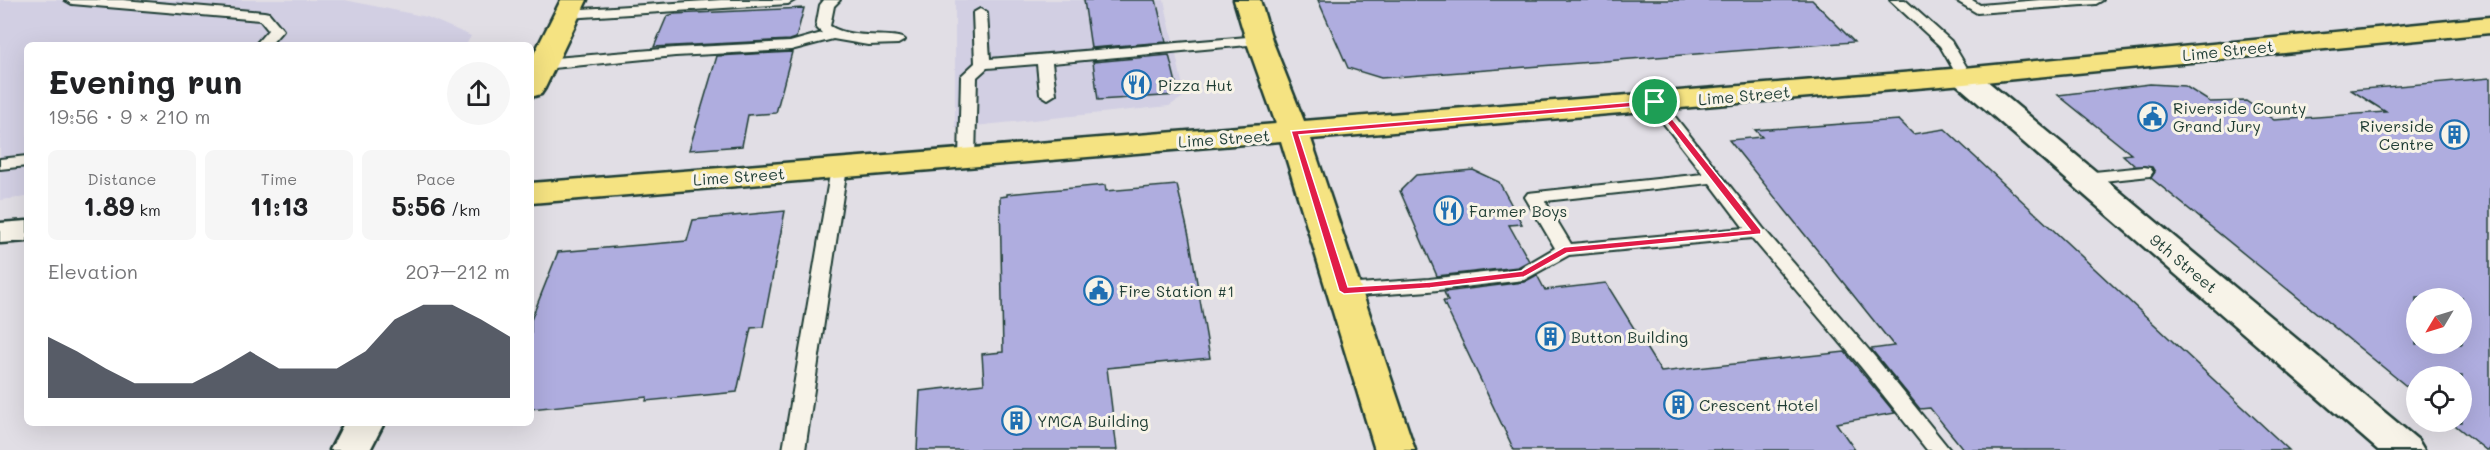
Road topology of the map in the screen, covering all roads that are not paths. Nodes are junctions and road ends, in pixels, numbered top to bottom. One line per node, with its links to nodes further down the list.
1 (72, 0): 14 (lane)
2 (788, 0): 8 (lane)
3 (832, 0): 11 (lane)
4 (1247, 0): 13 (main road)
5 (1897, 0): 18 (lane)
6 (1962, 0): 7 (lane)
7 (2096, 0)
8 (571, 7): 17 (main road)
9 (981, 13): 16 (lane)
10 (2490, 25): 18 (main road, Lime Street)
11 (833, 34): 12 (lane); 17 (lane)
12 (898, 40)
13 (1259, 40): 15 (lane); 21 (main road)
14 (265, 42)
15 (1044, 60): 16 (lane); 19 (lane)
16 (983, 64): 22 (lane)
17 (537, 76)
18 (1964, 76): 20 (main road, Lime Street); 28 (street, 9th Street)
19 (1048, 94)
20 (1655, 102): 21 (main road, Lime Street); 27 (lane)
21 (1294, 133): 22 (main road, Lime Street); 34 (main road)
22 (967, 159): 25 (main road, Lime Street)
23 (24, 161): 24 (lane)
24 (0, 164)
25 (839, 168): 29 (main road, Lime Street); 37 (lane)
26 (2144, 172): 28 (lane)
27 (1712, 178): 31 (lane); 33 (lane)
28 (2084, 178): 40 (street, 9th Street)
29 (534, 193)
30 (24, 231): 32 (street)
31 (1757, 232): 33 (lane); 39 (lane)
32 (0, 233)
33 (1564, 250): 34 (lane)
34 (1344, 291): 38 (main road)
35 (362, 426): 36 (street)
36 (350, 450)
37 (794, 450)
38 (1395, 450)
39 (1939, 450)
40 (2404, 450)

